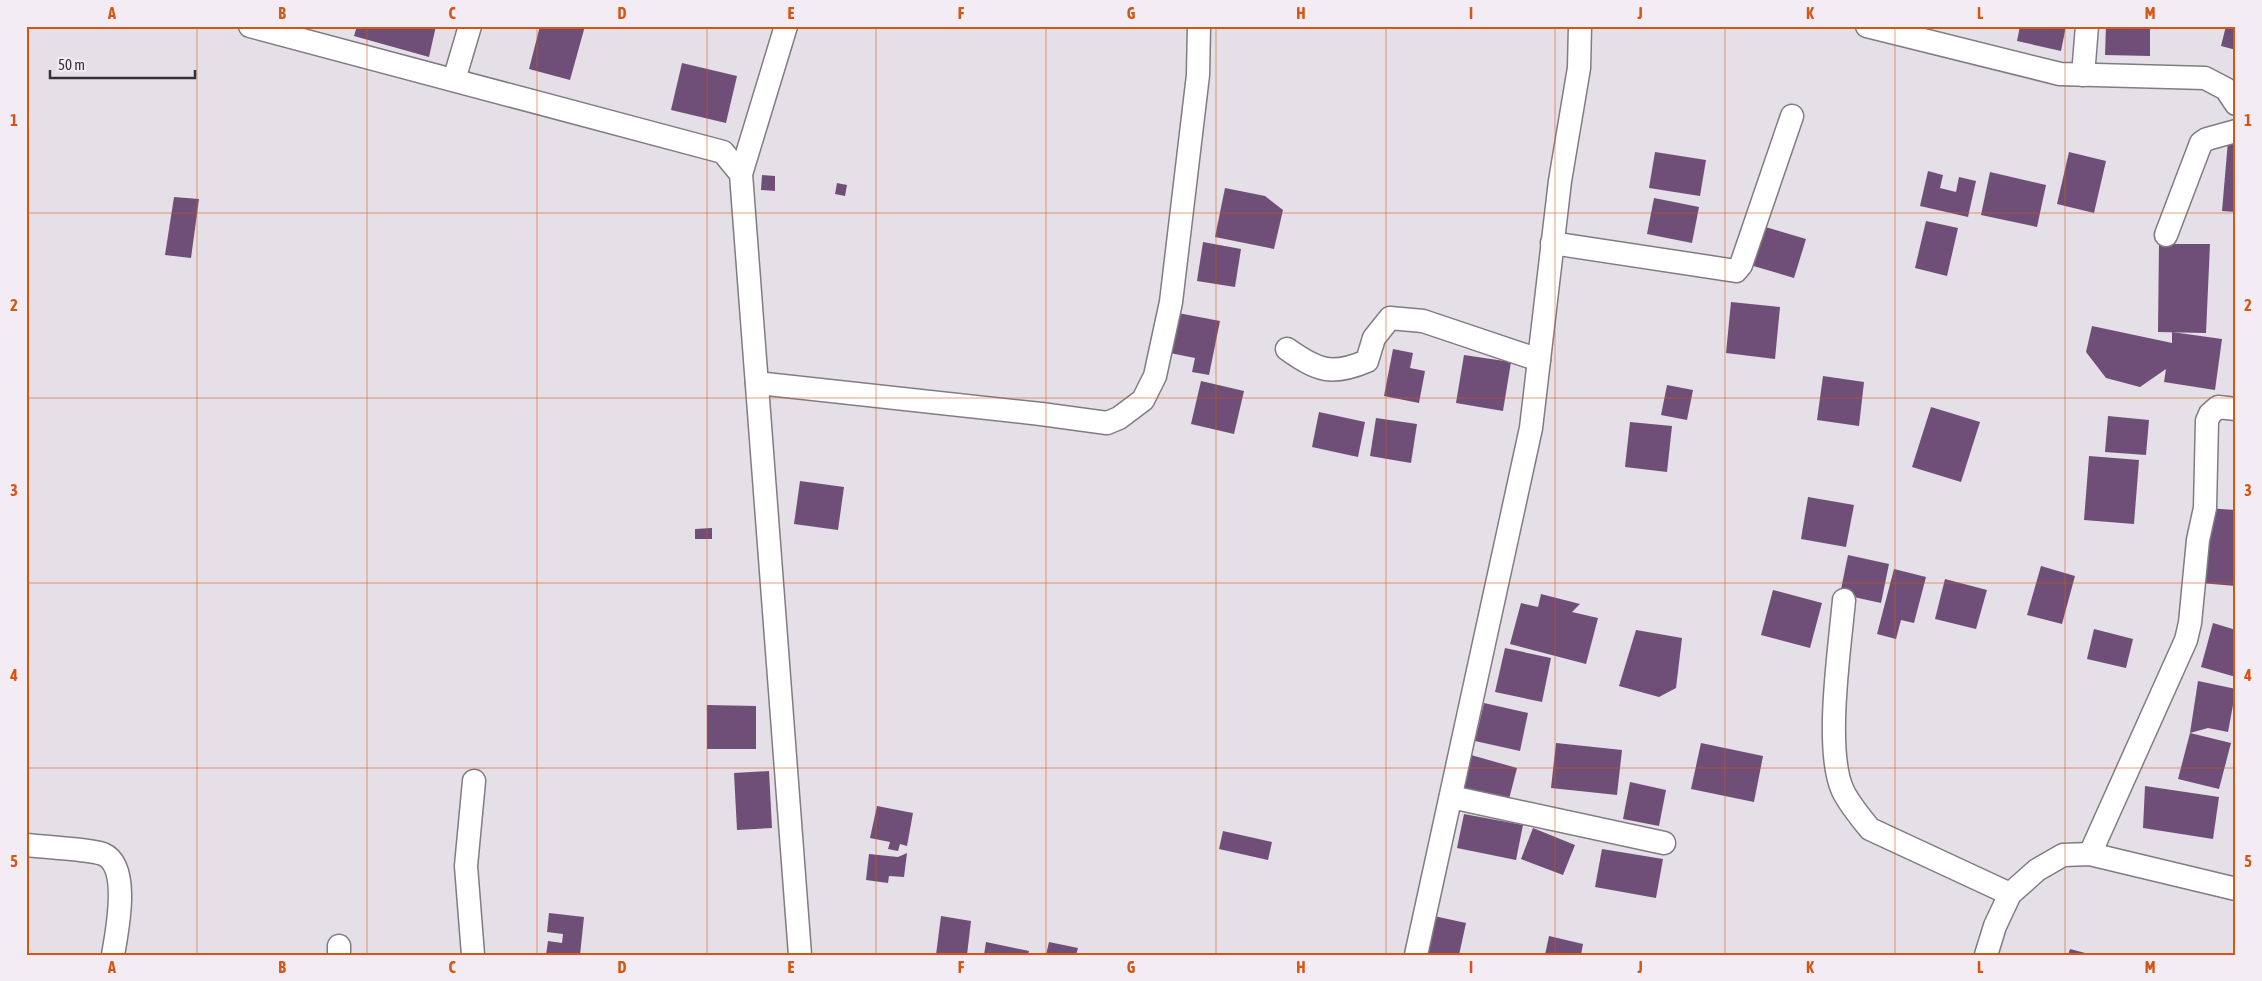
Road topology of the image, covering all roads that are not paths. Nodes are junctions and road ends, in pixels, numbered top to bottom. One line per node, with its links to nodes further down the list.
1 (250, 26): 9 (street)
2 (470, 26): 9 (street)
3 (786, 26): 13 (street)
4 (1199, 26): 18 (street)
5 (1580, 26): 15 (street)
6 (1867, 26): 8 (street)
7 (2087, 26): 8 (street)
8 (2083, 76): 10 (street)
9 (454, 80): 13 (street)
10 (2236, 104)
11 (1792, 116): 15 (street)
12 (2236, 131): 14 (street)
13 (741, 174): 18 (street)
14 (2166, 235)
15 (1552, 243): 17 (street)
16 (1287, 349): 17 (street)
17 (1539, 360): 22 (street)
18 (757, 382): 30 (street)
19 (2236, 409): 25 (street)
20 (1844, 600): 27 (street)
21 (474, 781): 29 (street)
22 (1451, 797): 23 (street); 31 (street)
23 (1664, 843)
24 (26, 845): 28 (street)
25 (2090, 854): 26 (street); 27 (street)
26 (2236, 889)
27 (2010, 894): 32 (street)
28 (112, 955)
29 (473, 955)
30 (800, 955)
31 (1416, 955)
32 (1986, 955)

